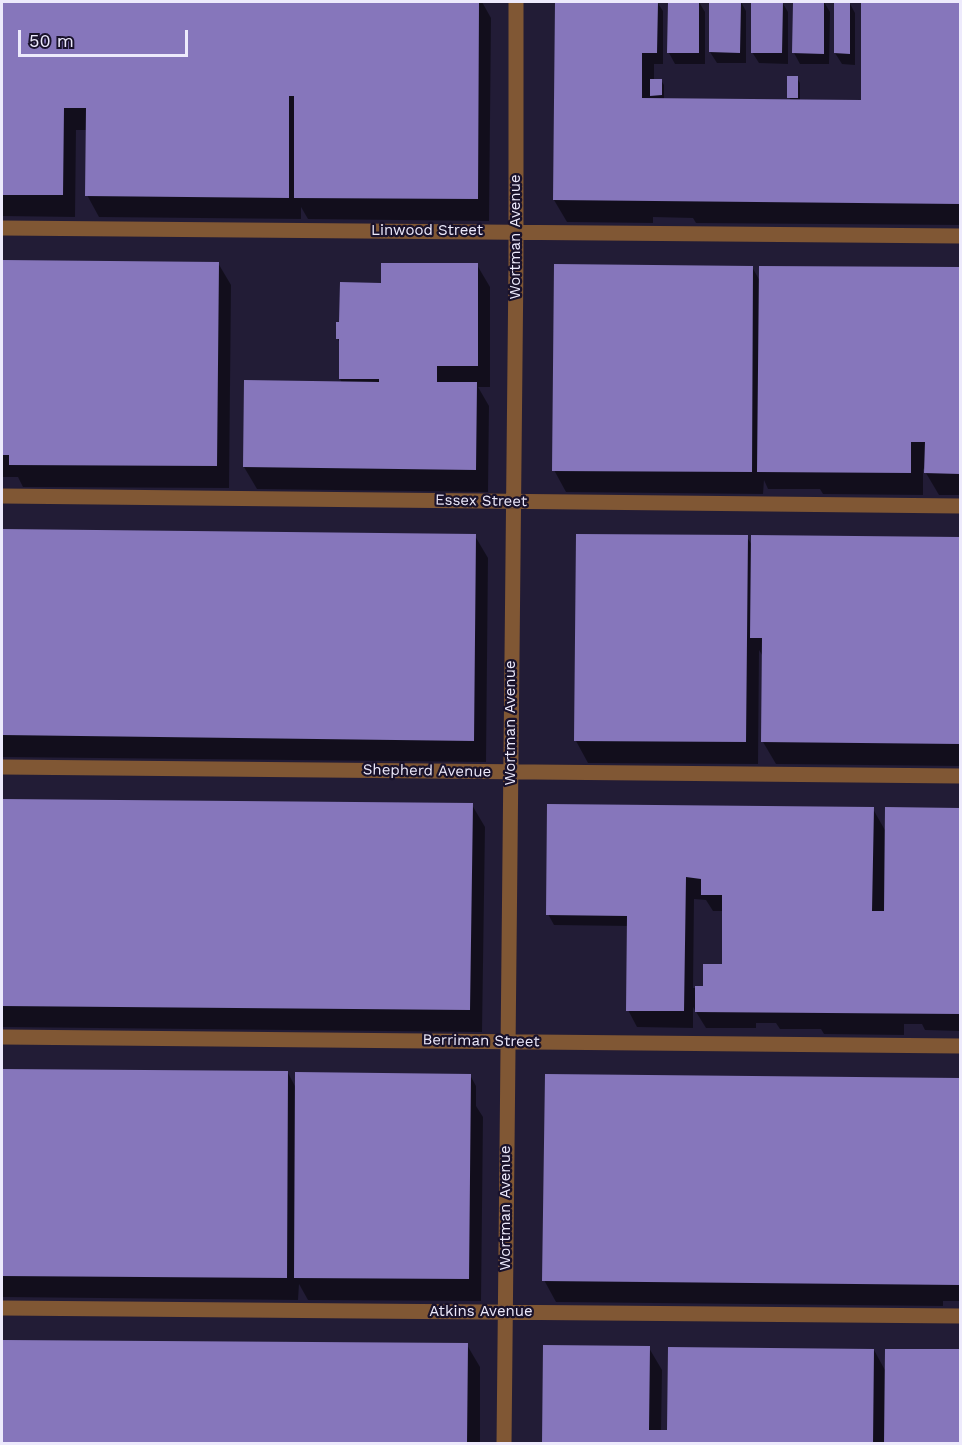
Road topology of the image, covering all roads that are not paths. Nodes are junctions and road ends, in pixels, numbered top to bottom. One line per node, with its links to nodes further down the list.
1 (516, 2): 3 (street, Wortman Avenue)
2 (2, 228): 3 (street, Linwood Street)
3 (516, 232): 4 (street, Linwood Street); 6 (street, Wortman Avenue)
4 (960, 236)
5 (2, 496): 6 (street, Essex Street)
6 (513, 502): 7 (street, Essex Street); 9 (street, Wortman Avenue)
7 (960, 506)
8 (2, 767): 9 (street, Shepherd Avenue)
9 (511, 771): 10 (street, Shepherd Avenue); 12 (street, Wortman Avenue)
10 (960, 776)
11 (2, 1037): 12 (street, Berriman Street)
12 (508, 1041): 13 (street, Berriman Street); 15 (street, Wortman Avenue)
13 (960, 1046)
14 (2, 1308): 15 (street, Atkins Avenue)
15 (506, 1312): 16 (street, Atkins Avenue); 17 (street, Wortman Avenue)
16 (960, 1316)
17 (504, 1443)

